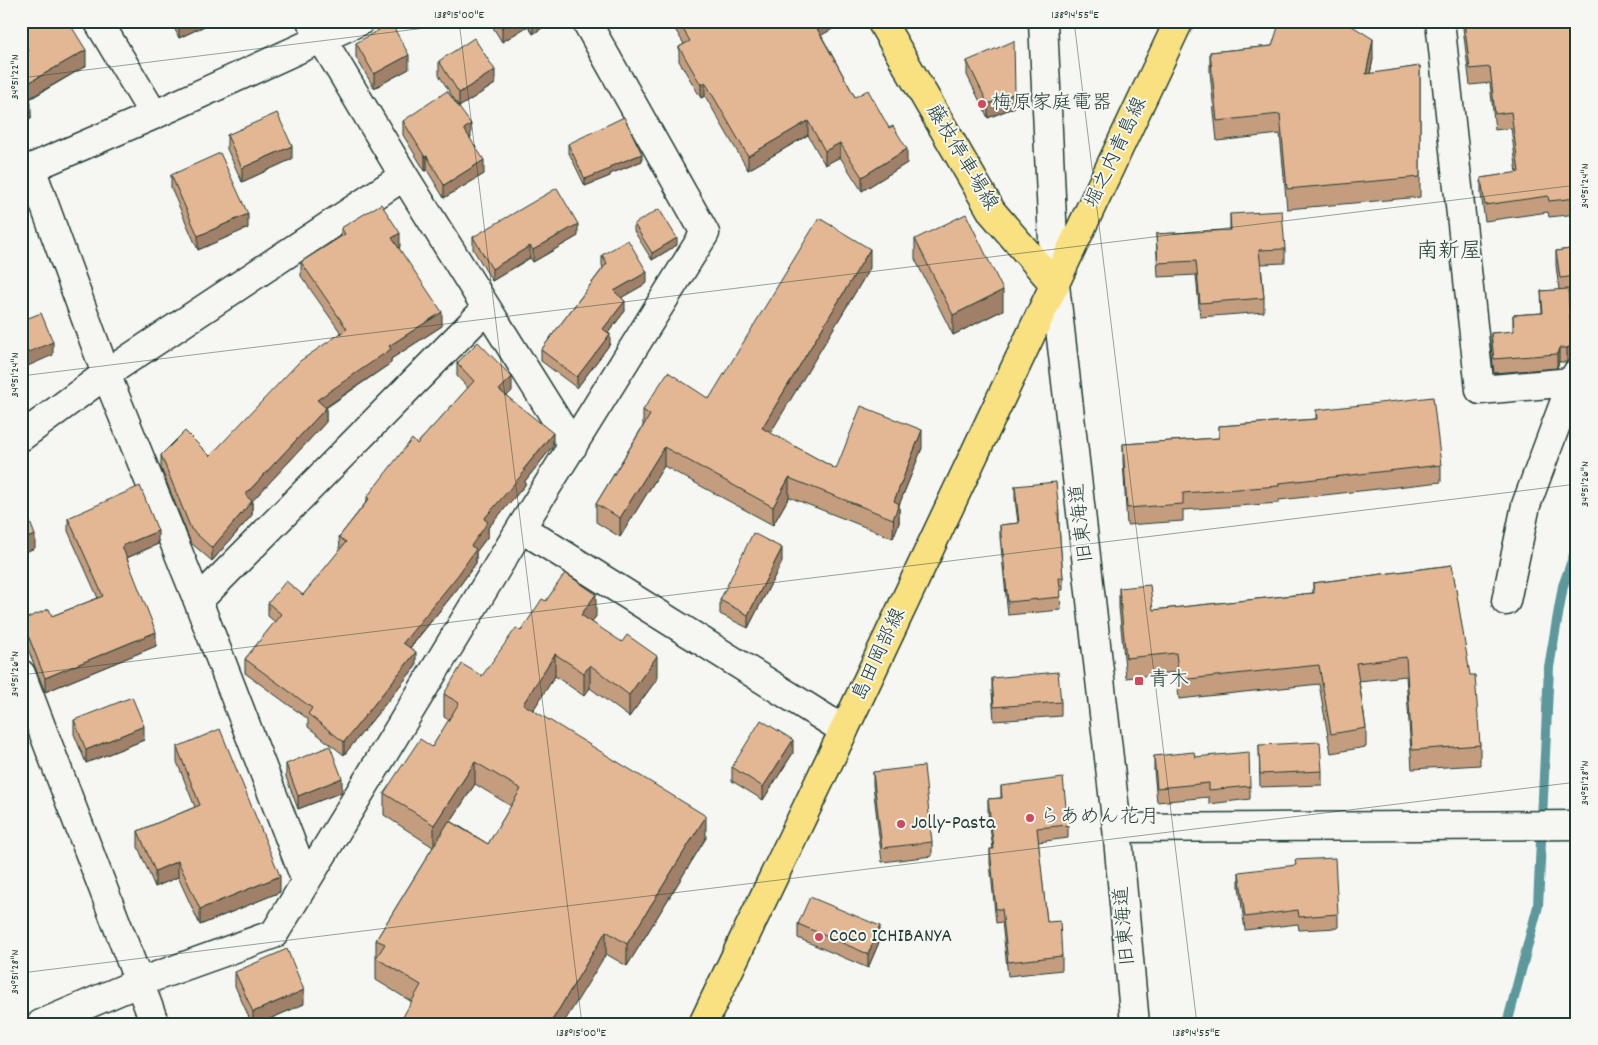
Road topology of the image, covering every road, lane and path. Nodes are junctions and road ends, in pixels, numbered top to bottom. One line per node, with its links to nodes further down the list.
1 (98, 21): 9 (street)
2 (360, 21): 8 (street)
3 (586, 21): 16 (street)
4 (881, 21): 11 (main road, 藤枝停車場線)
5 (1043, 21): 11 (street, 旧東海道)
6 (1179, 21): 11 (main road, 堀之内青島線)
7 (1440, 21): 14 (street)
8 (317, 30): 9 (street); 10 (street)
9 (154, 114): 13 (street)
10 (404, 176): 12 (street); 13 (street)
11 (1055, 285): 21 (main road, 島田岡部線); 23 (street, 旧東海道)
12 (486, 309): 16 (street); 18 (street)
13 (106, 374): 15 (street); 18 (street)
14 (1574, 378): 19 (street)
15 (21, 437)
16 (573, 446): 17 (street)
17 (521, 528): 21 (street); 24 (street)
18 (198, 601): 24 (street)
19 (1506, 601)
20 (21, 674): 25 (street)
21 (844, 730): 28 (main road, 島田岡部線)
22 (1577, 825): 23 (street)
23 (1118, 828): 29 (street, 旧東海道)
24 (306, 881): 25 (street)
25 (140, 982): 26 (street); 27 (street)
26 (41, 1024)
27 (155, 1024)
28 (703, 1024)
29 (1135, 1024)

